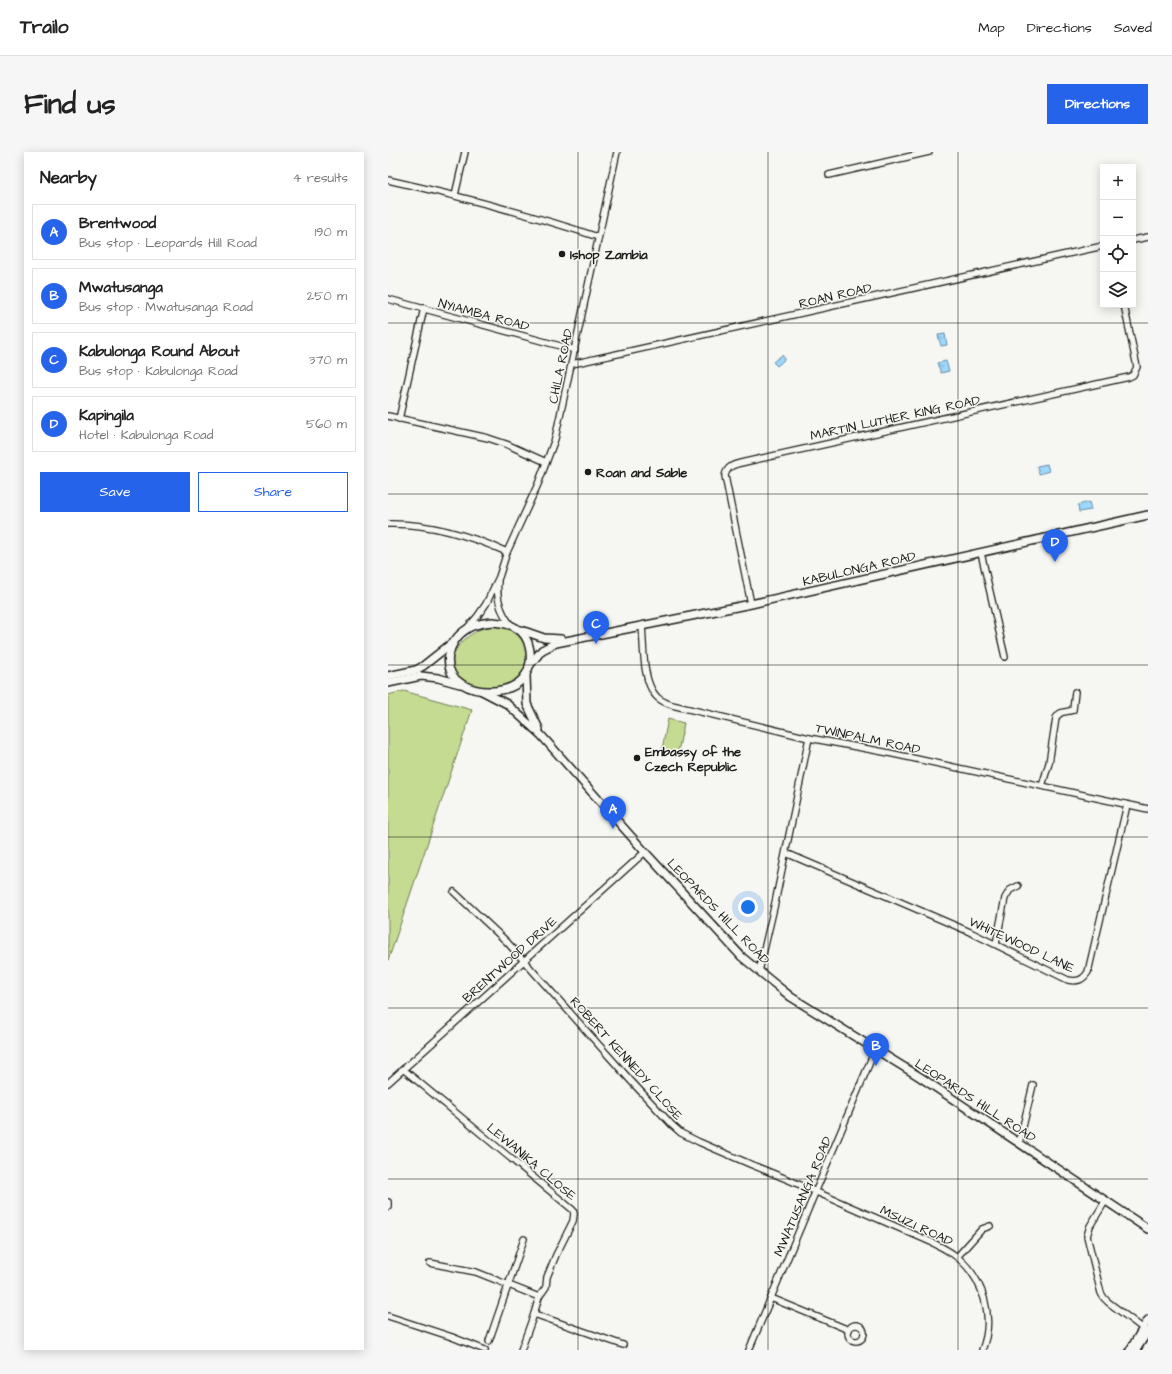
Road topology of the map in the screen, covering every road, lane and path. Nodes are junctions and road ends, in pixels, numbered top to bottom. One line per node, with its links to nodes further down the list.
1 (465, 152): 6 (street)
2 (617, 152): 8 (street, CHILA ROAD)
3 (929, 152): 4 (street)
4 (829, 175)
5 (388, 180): 6 (street)
6 (455, 195): 8 (street)
7 (1148, 236): 9 (street)
8 (598, 237): 14 (street, CHILA ROAD)
9 (1136, 239)
10 (1100, 247): 15 (street, ROAN ROAD)
11 (388, 299): 12 (street, NYIAMBA ROAD)
12 (424, 308): 14 (street, NYIAMBA ROAD); 17 (street)
13 (1125, 308): 24 (street, MARTIN LUTHER KING ROAD)
14 (575, 350): 15 (street, CHILA ROAD)
15 (572, 364): 18 (street, CHILA ROAD)
16 (388, 416): 17 (street)
17 (399, 419): 18 (street)
18 (546, 462): 21 (street, CHILA ROAD)
19 (1148, 515): 22 (main road, KABULONGA ROAD)
20 (388, 524): 21 (street)
21 (507, 552): 23 (street, CHILA ROAD)
22 (981, 553): 24 (main road, KABULONGA ROAD); 31 (street)
23 (499, 577): 25 (street, CHILA ROAD); 28 (street, CHILA ROAD)
24 (751, 604): 26 (main road, KABULONGA ROAD)
25 (510, 624): 27 (main road); 28 (main road)
26 (642, 626): 29 (main road, KABULONGA ROAD); 40 (street, TWINPALM ROAD)
27 (517, 628): 29 (main road, KABULONGA ROAD); 32 (main road)
28 (467, 629): 30 (main road)
29 (574, 639): 32 (main road, KABULONGA ROAD)
30 (453, 642): 34 (main road); 36 (main road)
31 (1006, 657)
32 (529, 666): 33 (main road)
33 (526, 675): 37 (main road); 39 (main road, LEOPARDS HILL ROAD)
34 (388, 676)
35 (388, 683): 36 (main road)
36 (463, 685): 37 (main road)
37 (482, 691): 39 (main road, LEOPARDS HILL ROAD)
38 (1075, 692): 41 (street)
39 (542, 735): 44 (main road, LEOPARDS HILL ROAD)
40 (809, 738): 41 (street, TWINPALM ROAD); 45 (street)
41 (1042, 786): 42 (street, TWINPALM ROAD)
42 (1127, 805): 43 (street, TWINPALM ROAD); 48 (street, WHITEWOOD LANE)
43 (1148, 809)
44 (645, 852): 49 (street, BRENTWOOD DRIVE); 50 (main road, LEOPARDS HILL ROAD)
45 (786, 853): 48 (street, WHITEWOOD LANE); 50 (street)
46 (1018, 886): 48 (street)
47 (454, 892): 49 (street, ROBERT KENNEDY CLOSE)
48 (996, 944)
49 (524, 960): 52 (street, BRENTWOOD DRIVE); 56 (street, ROBERT KENNEDY CLOSE)
50 (759, 971): 51 (main road, LEOPARDS HILL ROAD)
51 (875, 1050): 55 (main road, LEOPARDS HILL ROAD); 56 (street, MWATUSANGA ROAD)
52 (403, 1069): 53 (street, BRENTWOOD DRIVE); 66 (street, LEWANIKA CLOSE)
53 (388, 1083)
54 (1033, 1084): 55 (street)
55 (1019, 1143): 57 (main road, LEOPARDS HILL ROAD)
56 (816, 1192): 63 (street, MSUZI ROAD); 67 (street, MWATUSANGA ROAD)
57 (1106, 1200): 61 (main road, LEOPARDS HILL ROAD); 72 (street)
58 (388, 1202): 59 (street)
59 (388, 1208)
60 (990, 1226): 63 (street)
61 (1148, 1229)
62 (524, 1238): 65 (street)
63 (957, 1257): 78 (street, MSUZI ROAD)
64 (430, 1263): 65 (street)
65 (508, 1285): 66 (street); 73 (street)
66 (539, 1297): 68 (street)
67 (771, 1298): 71 (street); 77 (street, MWATUSANGA ROAD)
68 (534, 1314): 74 (street); 76 (street)
69 (388, 1316): 75 (street)
70 (1148, 1320): 72 (main road)
71 (849, 1330)
72 (1146, 1330): 79 (main road); 80 (main road)
73 (488, 1341)
74 (623, 1345)
75 (485, 1350)
76 (521, 1350)
77 (749, 1350)
78 (982, 1350)
79 (1130, 1350)
80 (1136, 1350)

